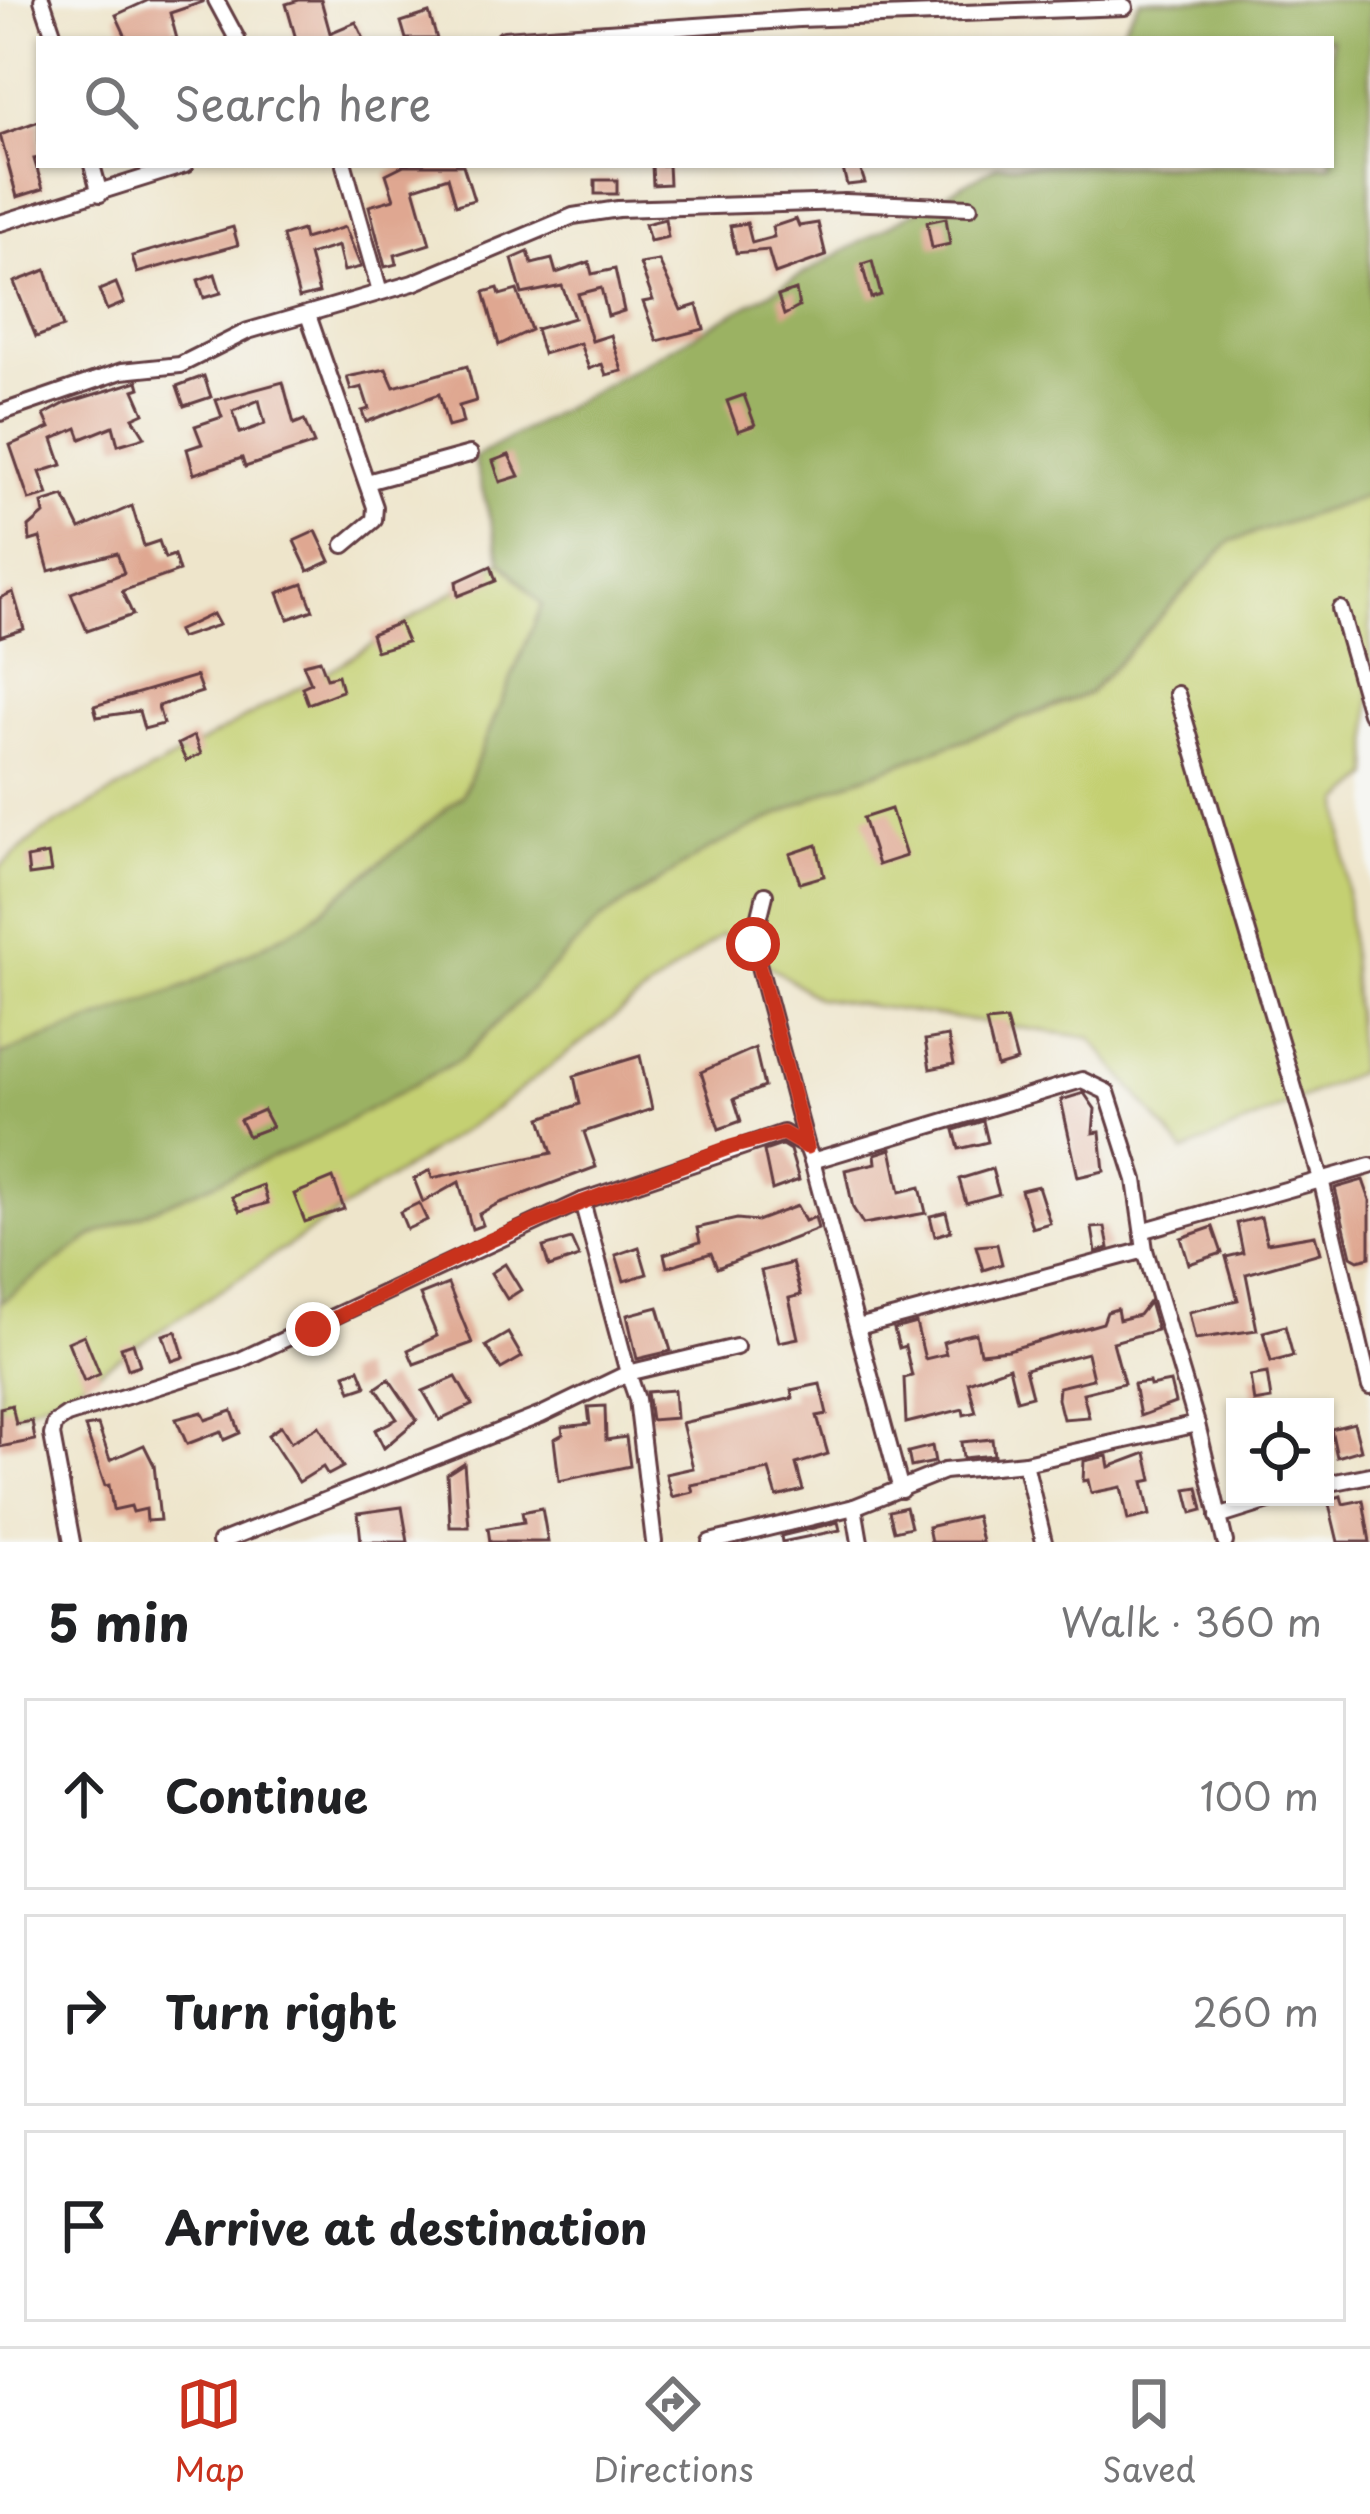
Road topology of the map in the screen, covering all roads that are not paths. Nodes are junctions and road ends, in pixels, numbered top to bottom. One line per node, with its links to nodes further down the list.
1 (42, 0): 6 (street)
2 (216, 0): 7 (street)
3 (799, 0): 5 (street)
4 (1126, 7): 5 (street)
5 (800, 19): 8 (street)
6 (54, 36)
7 (235, 36)
8 (548, 36)
9 (93, 168): 12 (street)
10 (176, 168): 12 (street)
11 (345, 168): 15 (street)
12 (100, 194): 14 (street)
13 (970, 206): 15 (street)
14 (0, 223)
15 (380, 292): 16 (street)
16 (308, 315): 17 (street); 19 (street)
17 (0, 413)
18 (470, 454): 19 (street)
19 (367, 482): 20 (street)
20 (344, 545)
21 (1340, 608): 23 (street)
22 (1177, 694): 27 (street)
23 (1370, 713)
24 (765, 895): 25 (street)
25 (809, 1154): 28 (street); 29 (street); 31 (street)
26 (1370, 1166): 27 (street)
27 (1321, 1179): 29 (street); 34 (street)
28 (583, 1202): 33 (street); 43 (street)
29 (1144, 1230): 30 (street)
30 (1145, 1250): 31 (street); 35 (street)
31 (858, 1327): 39 (street)
32 (736, 1347): 33 (street)
33 (628, 1373): 44 (street); 45 (street)
34 (1370, 1387)
35 (1197, 1424): 36 (street); 42 (street)
36 (1025, 1463): 39 (street); 48 (street)
37 (1370, 1475): 38 (street)
38 (1334, 1482)
39 (901, 1490): 41 (street)
40 (1253, 1506): 42 (street)
41 (854, 1507): 46 (street); 47 (street)
42 (1218, 1517): 49 (street)
43 (72, 1542)
44 (220, 1542)
45 (654, 1542)
46 (710, 1542)
47 (860, 1542)
48 (1044, 1542)
49 (1225, 1542)

